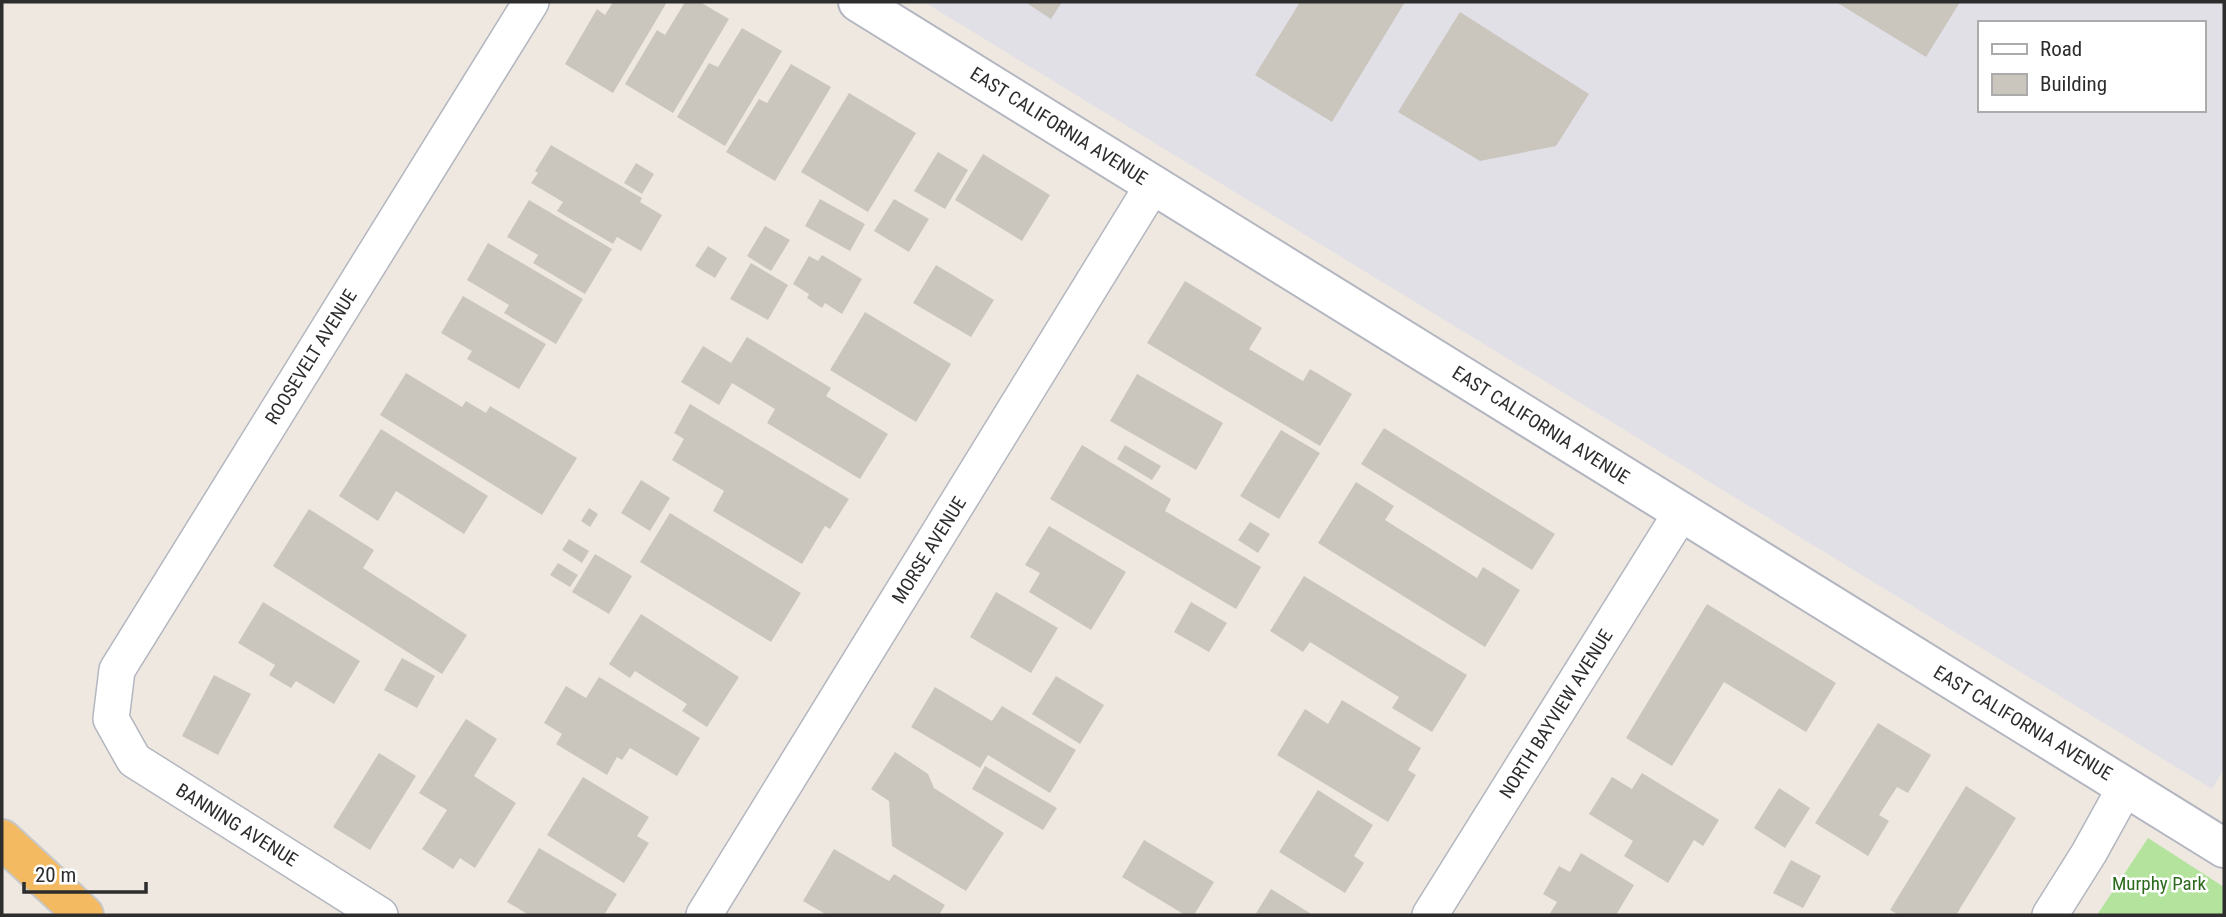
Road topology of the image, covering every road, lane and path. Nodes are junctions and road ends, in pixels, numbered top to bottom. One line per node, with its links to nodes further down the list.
1 (531, 2): 5 (street, ROOSEVELT AVENUE)
2 (858, 2): 3 (street, EAST CALIFORNIA AVENUE)
3 (1153, 185): 4 (street, EAST CALIFORNIA AVENUE); 13 (street, MORSE AVENUE)
4 (1681, 513): 6 (street, EAST CALIFORNIA AVENUE); 14 (street, NORTH BAYVIEW AVENUE)
5 (111, 719): 12 (street, BANNING AVENUE)
6 (2126, 786): 8 (street, EAST CALIFORNIA AVENUE); 15 (street)
7 (2, 839): 11 (highway)
8 (2224, 848)
9 (2, 869): 10 (highway)
10 (65, 915)
11 (84, 915)
12 (380, 915)
13 (704, 915)
14 (1430, 915)
15 (2050, 915)

